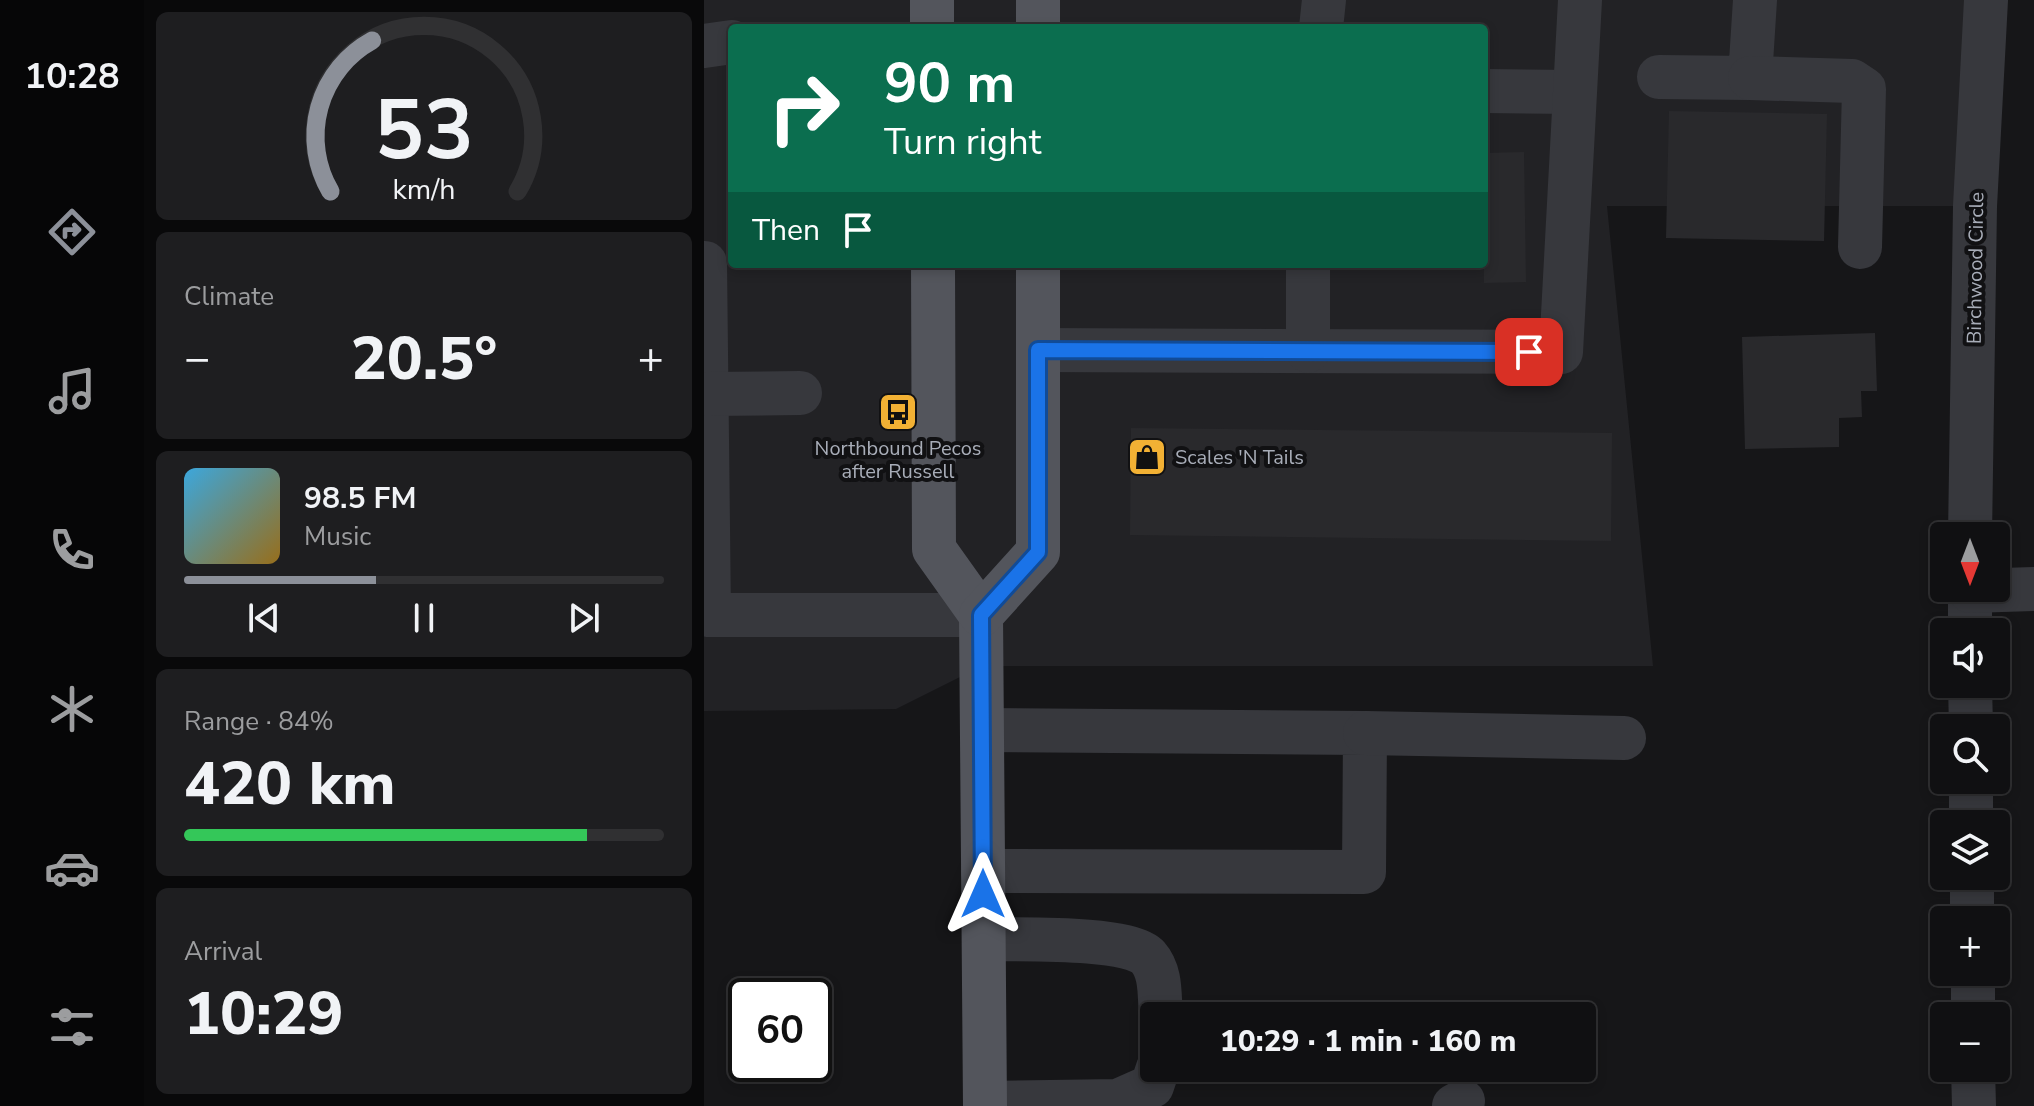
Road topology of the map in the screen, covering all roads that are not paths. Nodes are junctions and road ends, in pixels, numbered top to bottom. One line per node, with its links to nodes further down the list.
1 (932, 0): 7 (main road)
2 (1038, 0): 8 (main road)
3 (1324, 0): 9 (street)
4 (1580, 0): 15 (street)
5 (1755, 0): 13 (street)
6 (1986, 0): 25 (street, Birchwood Circle)
7 (932, 24)
8 (1038, 24)
9 (1321, 24)
10 (728, 43): 11 (street)
11 (704, 46)
12 (1659, 77): 13 (street)
13 (1750, 78): 16 (street)
14 (1488, 91): 15 (street)
15 (1574, 92): 22 (street)
16 (1860, 247)
17 (714, 257): 24 (street)
18 (933, 268): 28 (main road)
19 (1038, 268): 21 (main road)
20 (1308, 268): 22 (street)
21 (1038, 350): 22 (street); 28 (main road)
22 (1308, 351)
23 (800, 393): 24 (street)
24 (707, 394): 28 (street)
25 (1970, 522)
26 (2034, 589): 27 (street)
27 (1970, 604)
28 (981, 615): 29 (main road)
29 (982, 730): 30 (street); 32 (main road)
30 (1365, 733): 31 (street); 32 (street)
31 (1624, 738)
32 (983, 871): 33 (main road)
33 (984, 939): 34 (street); 37 (main road)
34 (1160, 1002)
35 (1973, 1082): 38 (street)
36 (1161, 1087): 37 (street)
37 (985, 1105)
38 (1974, 1106)

